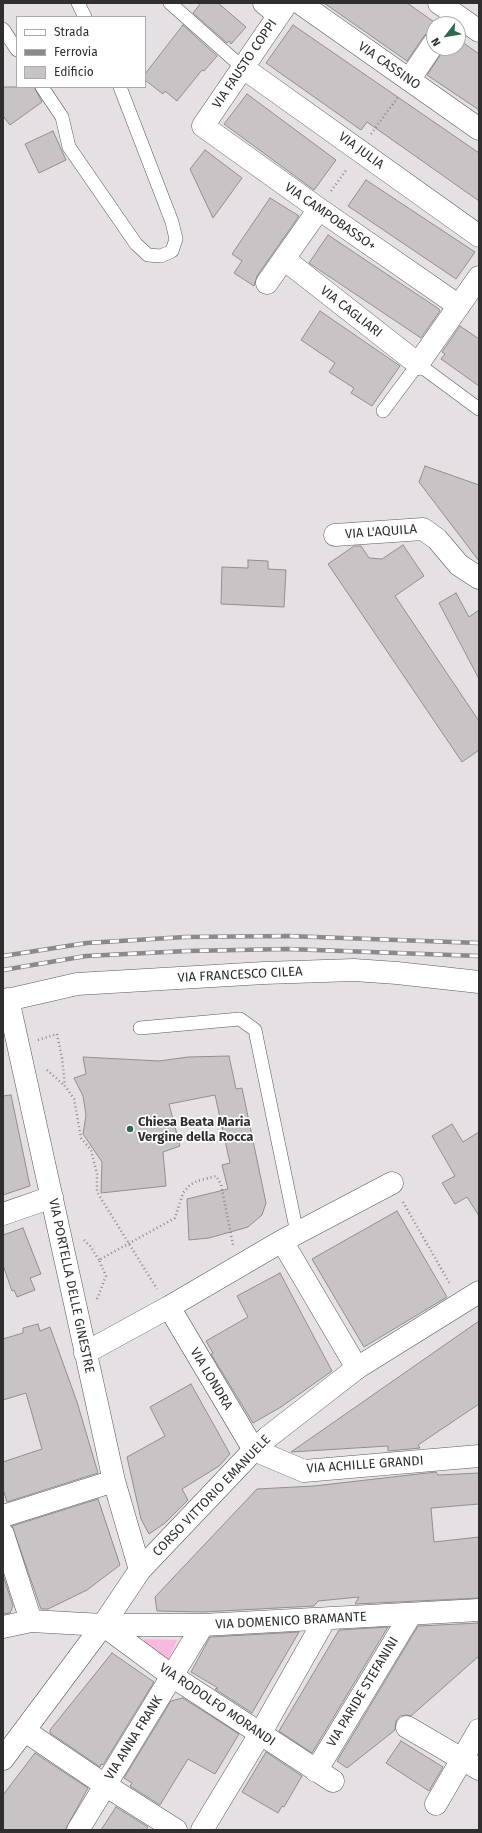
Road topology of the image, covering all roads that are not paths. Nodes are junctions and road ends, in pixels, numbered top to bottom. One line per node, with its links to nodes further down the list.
1 (78, 3): 6 (lane)
2 (170, 3): 11 (lane)
3 (300, 3): 12 (street, VIA CASSINO)
4 (276, 7): 11 (street, VIA FAUSTO COPPI)
5 (446, 14): 8 (street)
6 (84, 16)
7 (3, 29): 9 (lane)
8 (479, 31)
9 (16, 48)
10 (426, 55): 12 (street)
11 (242, 67): 15 (street, VIA FAUSTO COPPI); 18 (street, VIA JULIA)
12 (410, 80): 16 (street, VIA CASSINO)
13 (43, 88): 14 (lane)
14 (120, 88)
15 (203, 126): 17 (street, VIA CAMPOBASSO+)
16 (479, 128)
17 (318, 209): 19 (street); 22 (street, VIA CAMPOBASSO+)
18 (479, 236)
19 (284, 259): 21 (street); 23 (street, VIA CAGLIARI)
20 (479, 277): 22 (street)
21 (267, 283)
22 (459, 306): 23 (street)
23 (418, 364): 24 (lane); 25 (lane)
24 (479, 409)
25 (383, 411)
26 (335, 535): 27 (street, VIA L'AQUILA)
27 (479, 578)
28 (479, 982): 29 (street, VIA FRANCESCO CILEA)
29 (6, 1000): 32 (street, VIA PORTELLA DELLE GINESTRE)
30 (140, 1028): 34 (lane)
31 (392, 1183): 34 (street)
32 (52, 1197): 33 (street); 37 (street, VIA PORTELLA DELLE GINESTRE)
33 (3, 1214)
34 (290, 1237): 36 (street); 38 (street)
35 (479, 1292): 38 (street, CORSO VITTORIO EMANUELE)
36 (168, 1307): 37 (street); 39 (street, VIA LONDRA)
37 (85, 1353): 41 (street, VIA PORTELLA DELLE GINESTRE)
38 (357, 1368): 39 (street, CORSO VITTORIO EMANUELE)
39 (254, 1450): 40 (street, VIA ACHILLE GRANDI); 44 (street, CORSO VITTORIO EMANUELE)
40 (479, 1456)
41 (114, 1481): 42 (street); 44 (street, VIA PORTELLA DELLE GINESTRE)
42 (3, 1516)
43 (3, 1534): 48 (street)
44 (140, 1570): 49 (street, CORSO VITTORIO EMANUELE)
45 (479, 1610): 46 (street, VIA DOMENICO BRAMANTE)
46 (411, 1614): 47 (street, VIA DOMENICO BRAMANTE); 59 (street, VIA PARIDE STEFANINI)
47 (325, 1619): 50 (street, VIA DOMENICO BRAMANTE); 56 (street)
48 (31, 1621): 49 (street, VIA DOMENICO BRAMANTE); 51 (street, VIA DOMENICO BRAMANTE)
49 (103, 1625): 50 (street, VIA DOMENICO BRAMANTE); 52 (street, VIA RODOLFO MORANDI); 55 (street, CORSO VITTORIO EMANUELE)
50 (203, 1625): 52 (street, VIA ANNA FRANK)
51 (3, 1627)
52 (172, 1676): 56 (street, VIA RODOLFO MORANDI); 60 (street, VIA ANNA FRANK)
53 (407, 1726): 58 (street)
54 (479, 1730): 58 (street)
55 (25, 1731): 57 (street, CORSO VITTORIO EMANUELE); 60 (street)
56 (260, 1734): 59 (street, VIA RODOLFO MORANDI); 64 (street)
57 (3, 1759)
58 (470, 1764): 61 (street)
59 (325, 1776)
60 (105, 1785): 62 (street, VIA ANNA FRANK); 63 (street)
61 (436, 1804)
62 (78, 1830)
63 (176, 1830)
64 (202, 1830)

